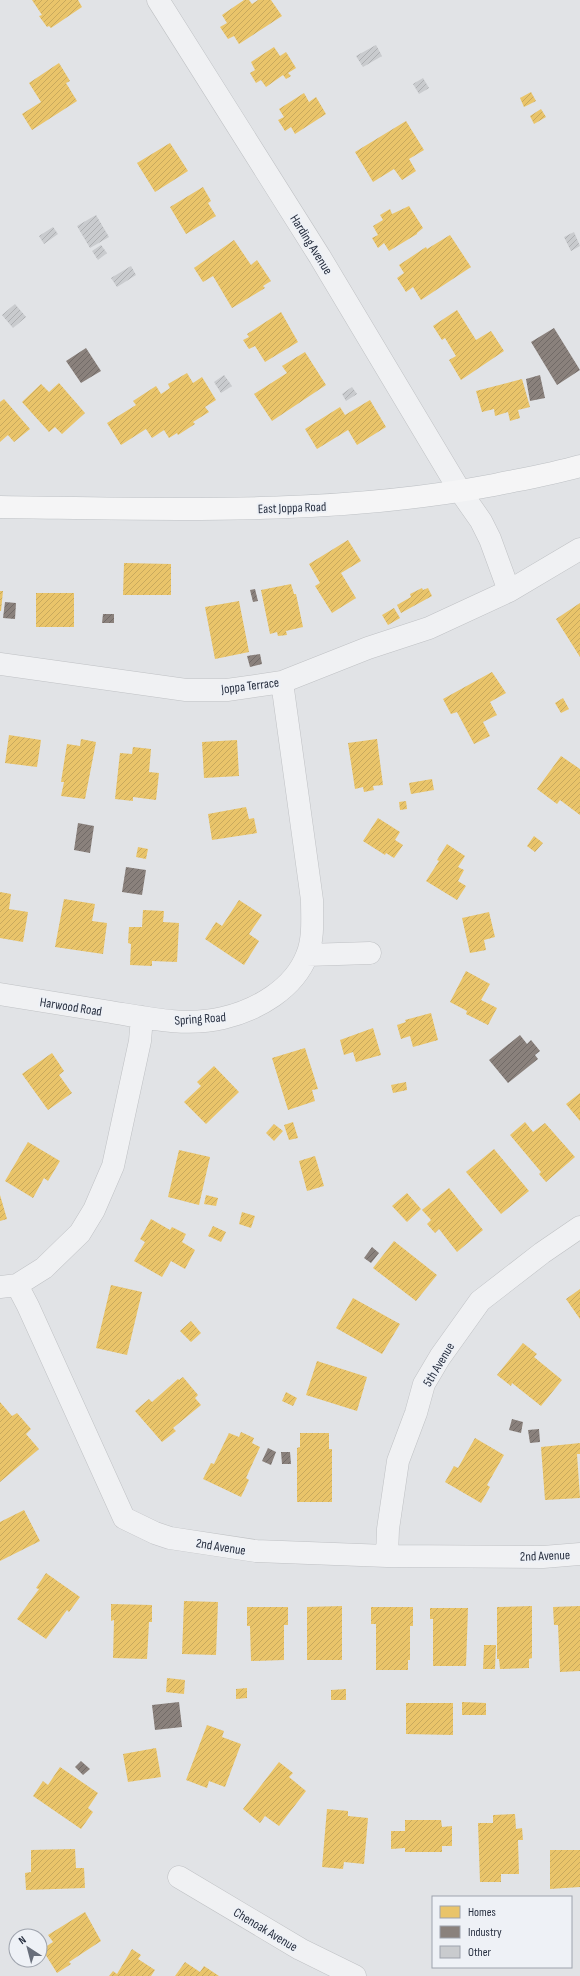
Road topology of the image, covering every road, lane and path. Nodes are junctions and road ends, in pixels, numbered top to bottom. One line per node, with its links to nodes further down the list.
1 (158, 0): 3 (street, Harding Avenue)
2 (580, 466): 3 (main road, East Joppa Road)
3 (460, 491): 4 (main road, East Joppa Road); 6 (street)
4 (0, 506)
5 (580, 549): 6 (street, Joppa Terrace)
6 (509, 591): 8 (street, Joppa Terrace)
7 (0, 664): 8 (street, Joppa Terrace)
8 (282, 682): 10 (street, Spring Road)
9 (370, 953): 10 (street)
10 (307, 955): 12 (street, Spring Road)
11 (0, 994): 12 (street, Harwood Road)
12 (142, 1017): 14 (street)
13 (580, 1227): 16 (street, 5th Avenue)
14 (8, 1286): 16 (street, 2nd Avenue)
15 (580, 1554): 16 (street, 2nd Avenue)
16 (387, 1556)
17 (179, 1877): 18 (street, Chenoak Avenue)
18 (355, 1976)

